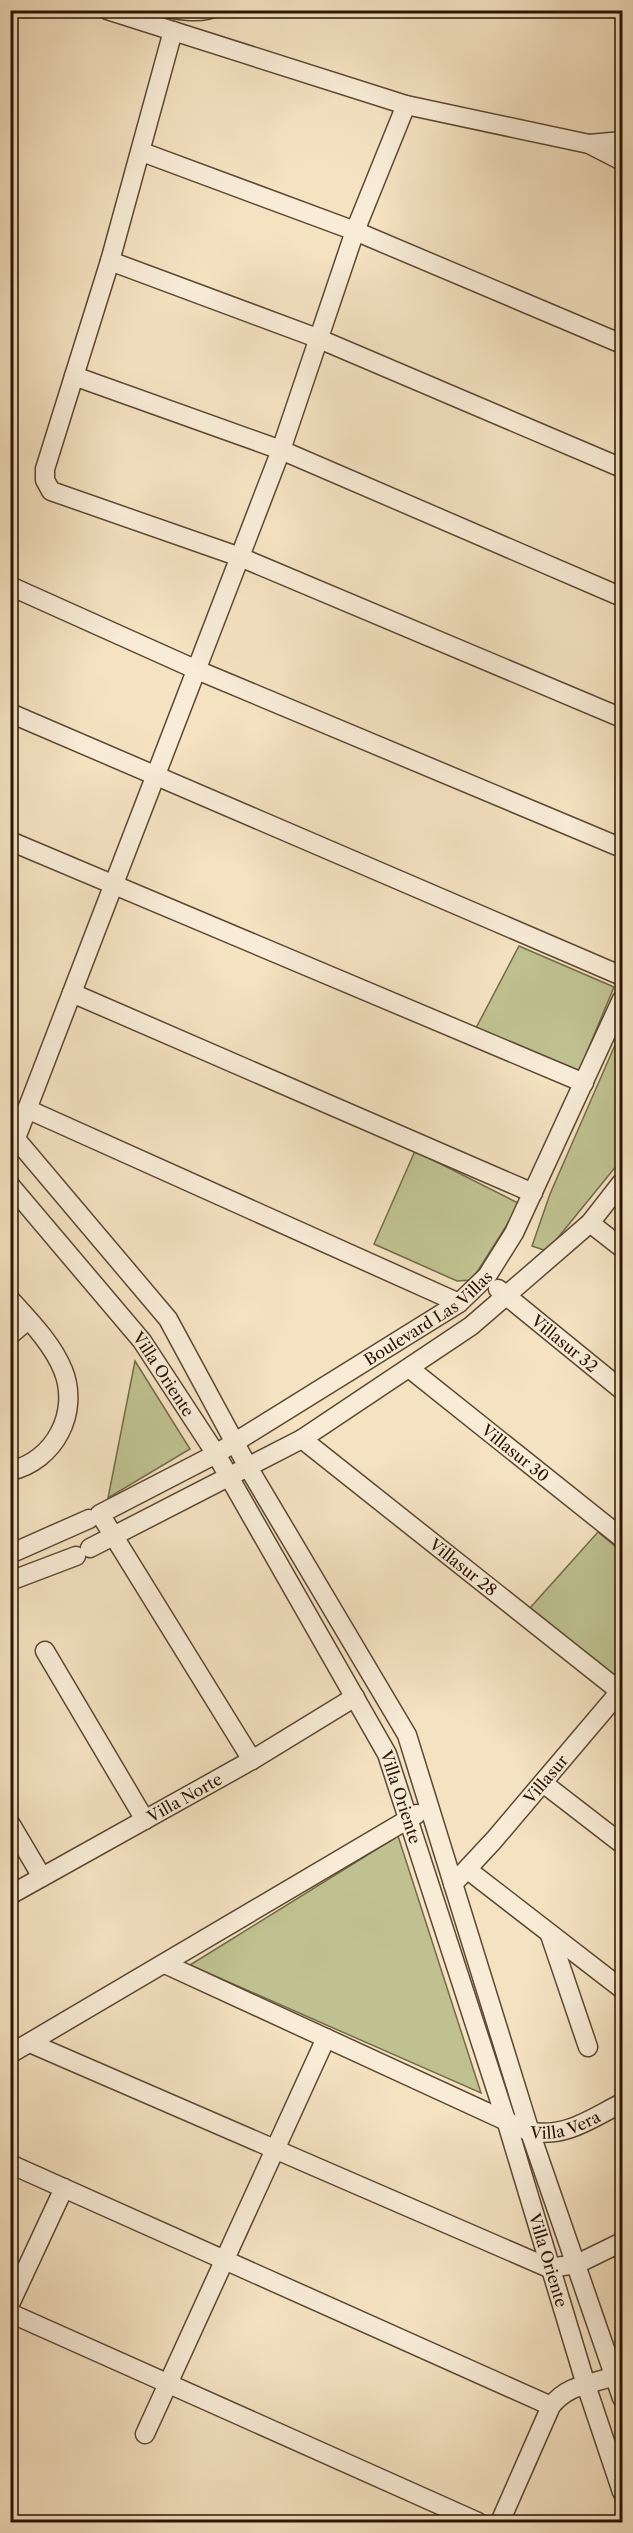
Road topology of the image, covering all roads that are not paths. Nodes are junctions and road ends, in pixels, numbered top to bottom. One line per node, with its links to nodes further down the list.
1 (107, 10): 4 (street)
2 (152, 10): 3 (lane)
3 (219, 10)
4 (173, 31): 5 (street); 8 (street)
5 (406, 105): 7 (street); 10 (street)
6 (622, 141): 7 (street)
7 (589, 144): 9 (street)
8 (142, 152): 10 (street); 11 (street)
9 (622, 160)
10 (355, 231): 12 (street); 13 (street)
11 (110, 261): 12 (street); 14 (street)
12 (317, 338): 15 (street); 16 (street)
13 (622, 344)
14 (74, 376): 15 (street); 17 (street)
15 (281, 450): 17 (street); 19 (street)
16 (622, 468)
17 (240, 557): 20 (street); 22 (street)
18 (10, 586): 20 (street)
19 (622, 597)
20 (196, 670): 23 (street); 25 (street)
21 (10, 713): 23 (street)
22 (622, 718)
23 (156, 775): 26 (street); 27 (street)
24 (10, 841): 26 (street)
25 (622, 848)
26 (114, 884): 28 (street); 30 (street)
27 (622, 976)
28 (72, 993): 31 (street); 35 (street)
29 (622, 999): 30 (street, Boulevard Las Villas)
30 (584, 1083): 35 (street, Boulevard Las Villas)
31 (27, 1109): 32 (street); 41 (street)
32 (12, 1137): 47 (street, Villa Oriente)
33 (622, 1182): 36 (street, Boulevard Las Villas)
34 (10, 1185): 48 (street, Villa Oriente)
35 (533, 1193): 38 (street, Boulevard Las Villas)
36 (590, 1223): 37 (street); 39 (street, Boulevard Las Villas)
37 (622, 1248)
38 (487, 1276): 39 (street, Villasur 32); 41 (street, Boulevard Las Villas)
39 (505, 1297): 44 (street, Boulevard Las Villas); 45 (street, Villasur 32)
40 (10, 1299): 42 (street)
41 (459, 1303): 47 (street, Boulevard Las Villas)
42 (28, 1320): 43 (street); 50 (street)
43 (10, 1335)
44 (409, 1368): 46 (street, Boulevard Las Villas); 54 (street, Villasur 30)
45 (622, 1390)
46 (302, 1439): 49 (street, Boulevard Las Villas); 60 (street, Villasur 28)
47 (235, 1442): 48 (street, Boulevard Las Villas); 49 (street, Villa Oriente)
48 (216, 1454): 51 (street, Villa Oriente); 52 (street, Boulevard Las Villas)
49 (248, 1467): 51 (street, Boulevard Las Villas); 64 (street, Villa Oriente)
50 (10, 1471)
51 (227, 1477): 53 (street, Boulevard Las Villas); 61 (street, Villa Oriente)
52 (95, 1517): 53 (street); 55 (street, Boulevard Las Villas)
53 (112, 1536): 57 (street, Boulevard Las Villas); 62 (street)
54 (622, 1538)
55 (37, 1543): 56 (street, Boulevard Las Villas); 57 (street)
56 (10, 1554)
57 (40, 1571): 58 (street, Boulevard Las Villas)
58 (10, 1581)
59 (45, 1651): 66 (street)
60 (622, 1692): 63 (street, Villasur)
61 (355, 1697): 62 (street, Villa Norte); 65 (street, Villa Oriente)
62 (252, 1760): 66 (street, Villa Norte)
63 (543, 1784): 68 (street); 69 (street, Villasur)
64 (429, 1806): 65 (street); 71 (street, Villa Oriente)
65 (408, 1819): 74 (street); 81 (street, Villa Oriente)
66 (145, 1820): 70 (street, Villa Norte)
67 (10, 1823): 70 (street)
68 (622, 1844)
69 (468, 1870): 71 (street, Villasur); 73 (street)
70 (42, 1877): 72 (street, Villa Norte)
71 (453, 1884): 82 (street, Villa Oriente)
72 (10, 1894)
73 (550, 1935): 75 (street); 78 (street)
74 (165, 1964): 76 (street, Villa Vera); 77 (street)
75 (622, 1989)
76 (326, 2038): 81 (street, Villa Vera); 83 (street)
77 (30, 2043): 79 (street); 83 (street)
78 (588, 2046)
79 (10, 2054)
80 (622, 2103): 82 (street, Villa Vera)
81 (506, 2120): 82 (street, Villa Vera); 89 (street, Villa Oriente)
82 (530, 2132): 88 (street, Villa Oriente)
83 (275, 2149): 87 (street); 89 (street)
84 (10, 2164): 85 (street)
85 (64, 2188): 87 (street); 90 (street)
86 (622, 2242): 88 (street)
87 (224, 2260): 93 (street); 96 (street)
88 (577, 2264): 89 (street); 92 (street, Villa Oriente)
89 (549, 2268): 94 (street, Villa Oriente)
90 (10, 2304)
91 (10, 2313): 93 (street)
92 (618, 2375): 94 (street); 95 (street, Villa Oriente)
93 (168, 2384): 97 (street); 99 (street)
94 (586, 2385): 96 (street); 98 (street, Villa Oriente)
95 (622, 2398)
96 (550, 2406): 100 (street)
97 (145, 2434)
98 (622, 2492)
99 (478, 2523)
100 (500, 2523)

